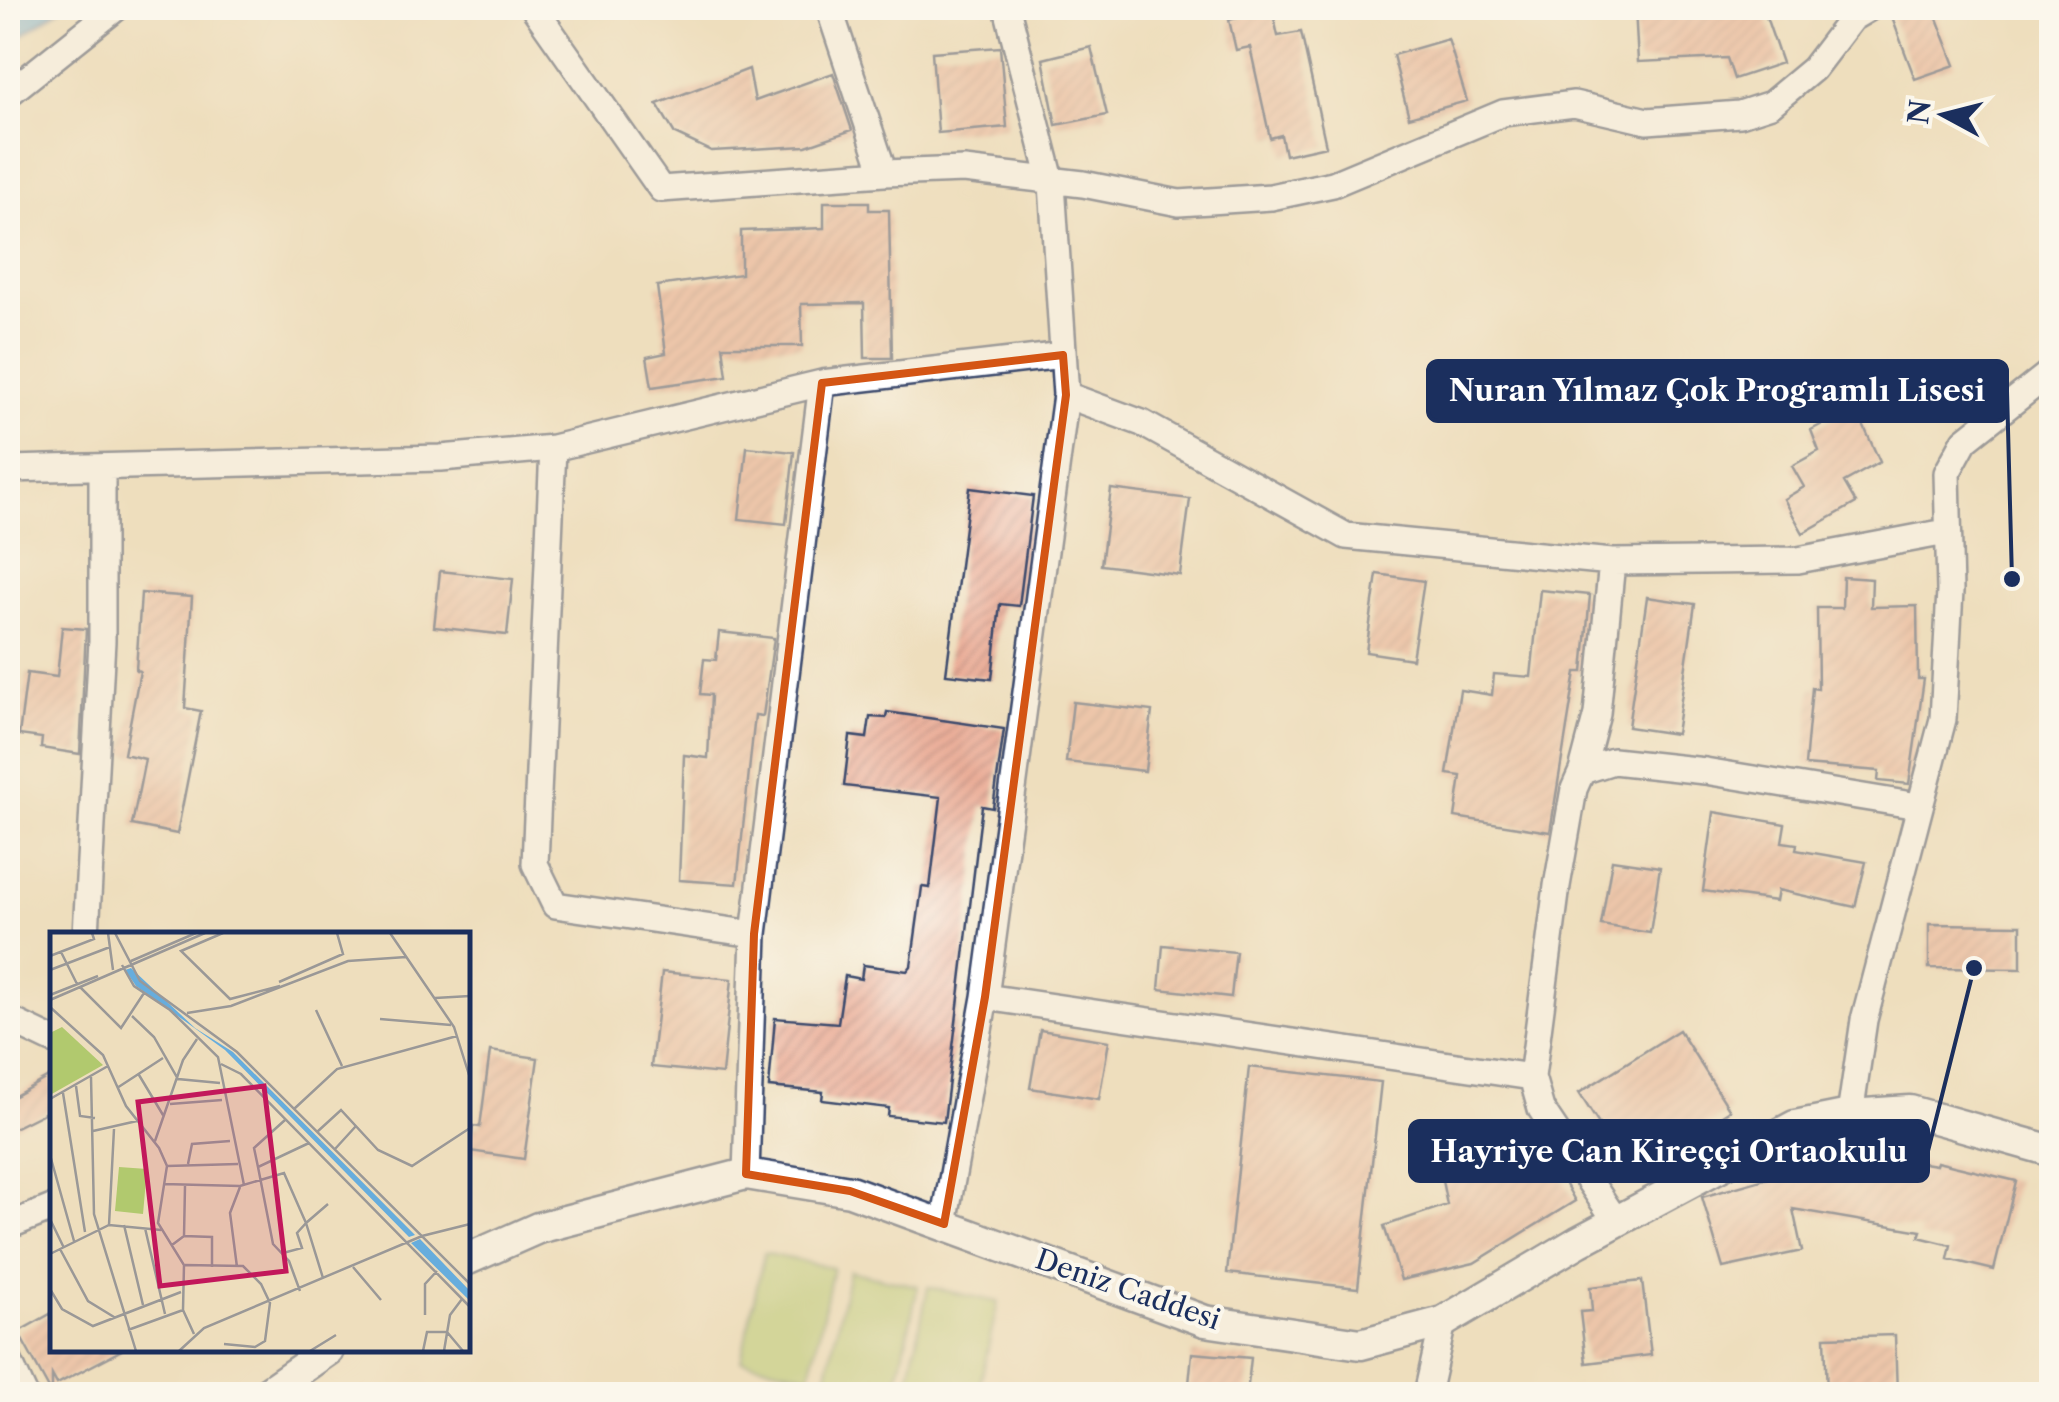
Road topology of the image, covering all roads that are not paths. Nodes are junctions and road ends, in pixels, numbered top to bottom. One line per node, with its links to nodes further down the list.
1 (116, 8): 6 (street)
2 (534, 8): 7 (street)
3 (829, 8): 7 (street)
4 (1007, 8): 8 (street)
5 (1856, 11): 8 (street)
6 (8, 94)
7 (884, 172): 8 (street)
8 (1052, 184): 9 (street)
9 (1063, 355): 11 (street); 12 (street)
10 (2052, 371): 16 (street)
11 (822, 384): 13 (street); 21 (street)
12 (1066, 395): 17 (street); 22 (street)
13 (553, 448): 14 (street); 21 (street)
14 (102, 468): 15 (street); 20 (street)
15 (8, 469)
16 (1946, 532): 17 (street); 19 (street)
17 (1612, 562): 18 (street)
18 (1582, 772): 19 (street); 25 (street)
19 (1918, 806): 26 (street)
20 (86, 932)
21 (754, 934): 28 (street)
22 (985, 996): 25 (street); 31 (street)
23 (8, 1019): 24 (street)
24 (50, 1039)
25 (1532, 1077): 30 (street)
26 (1850, 1114): 27 (street, Deniz Caddesi); 30 (street, Deniz Caddesi)
27 (2052, 1151)
28 (746, 1174): 31 (street, Deniz Caddesi); 33 (street, Deniz Caddesi)
29 (50, 1209): 32 (street)
30 (1616, 1222): 34 (street, Deniz Caddesi)
31 (944, 1224): 34 (street, Deniz Caddesi)
32 (8, 1226)
33 (470, 1258)
34 (1442, 1322): 39 (street)
35 (325, 1352): 38 (street)
36 (8, 1359): 37 (street)
37 (24, 1394)
38 (265, 1394)
39 (1427, 1394)

